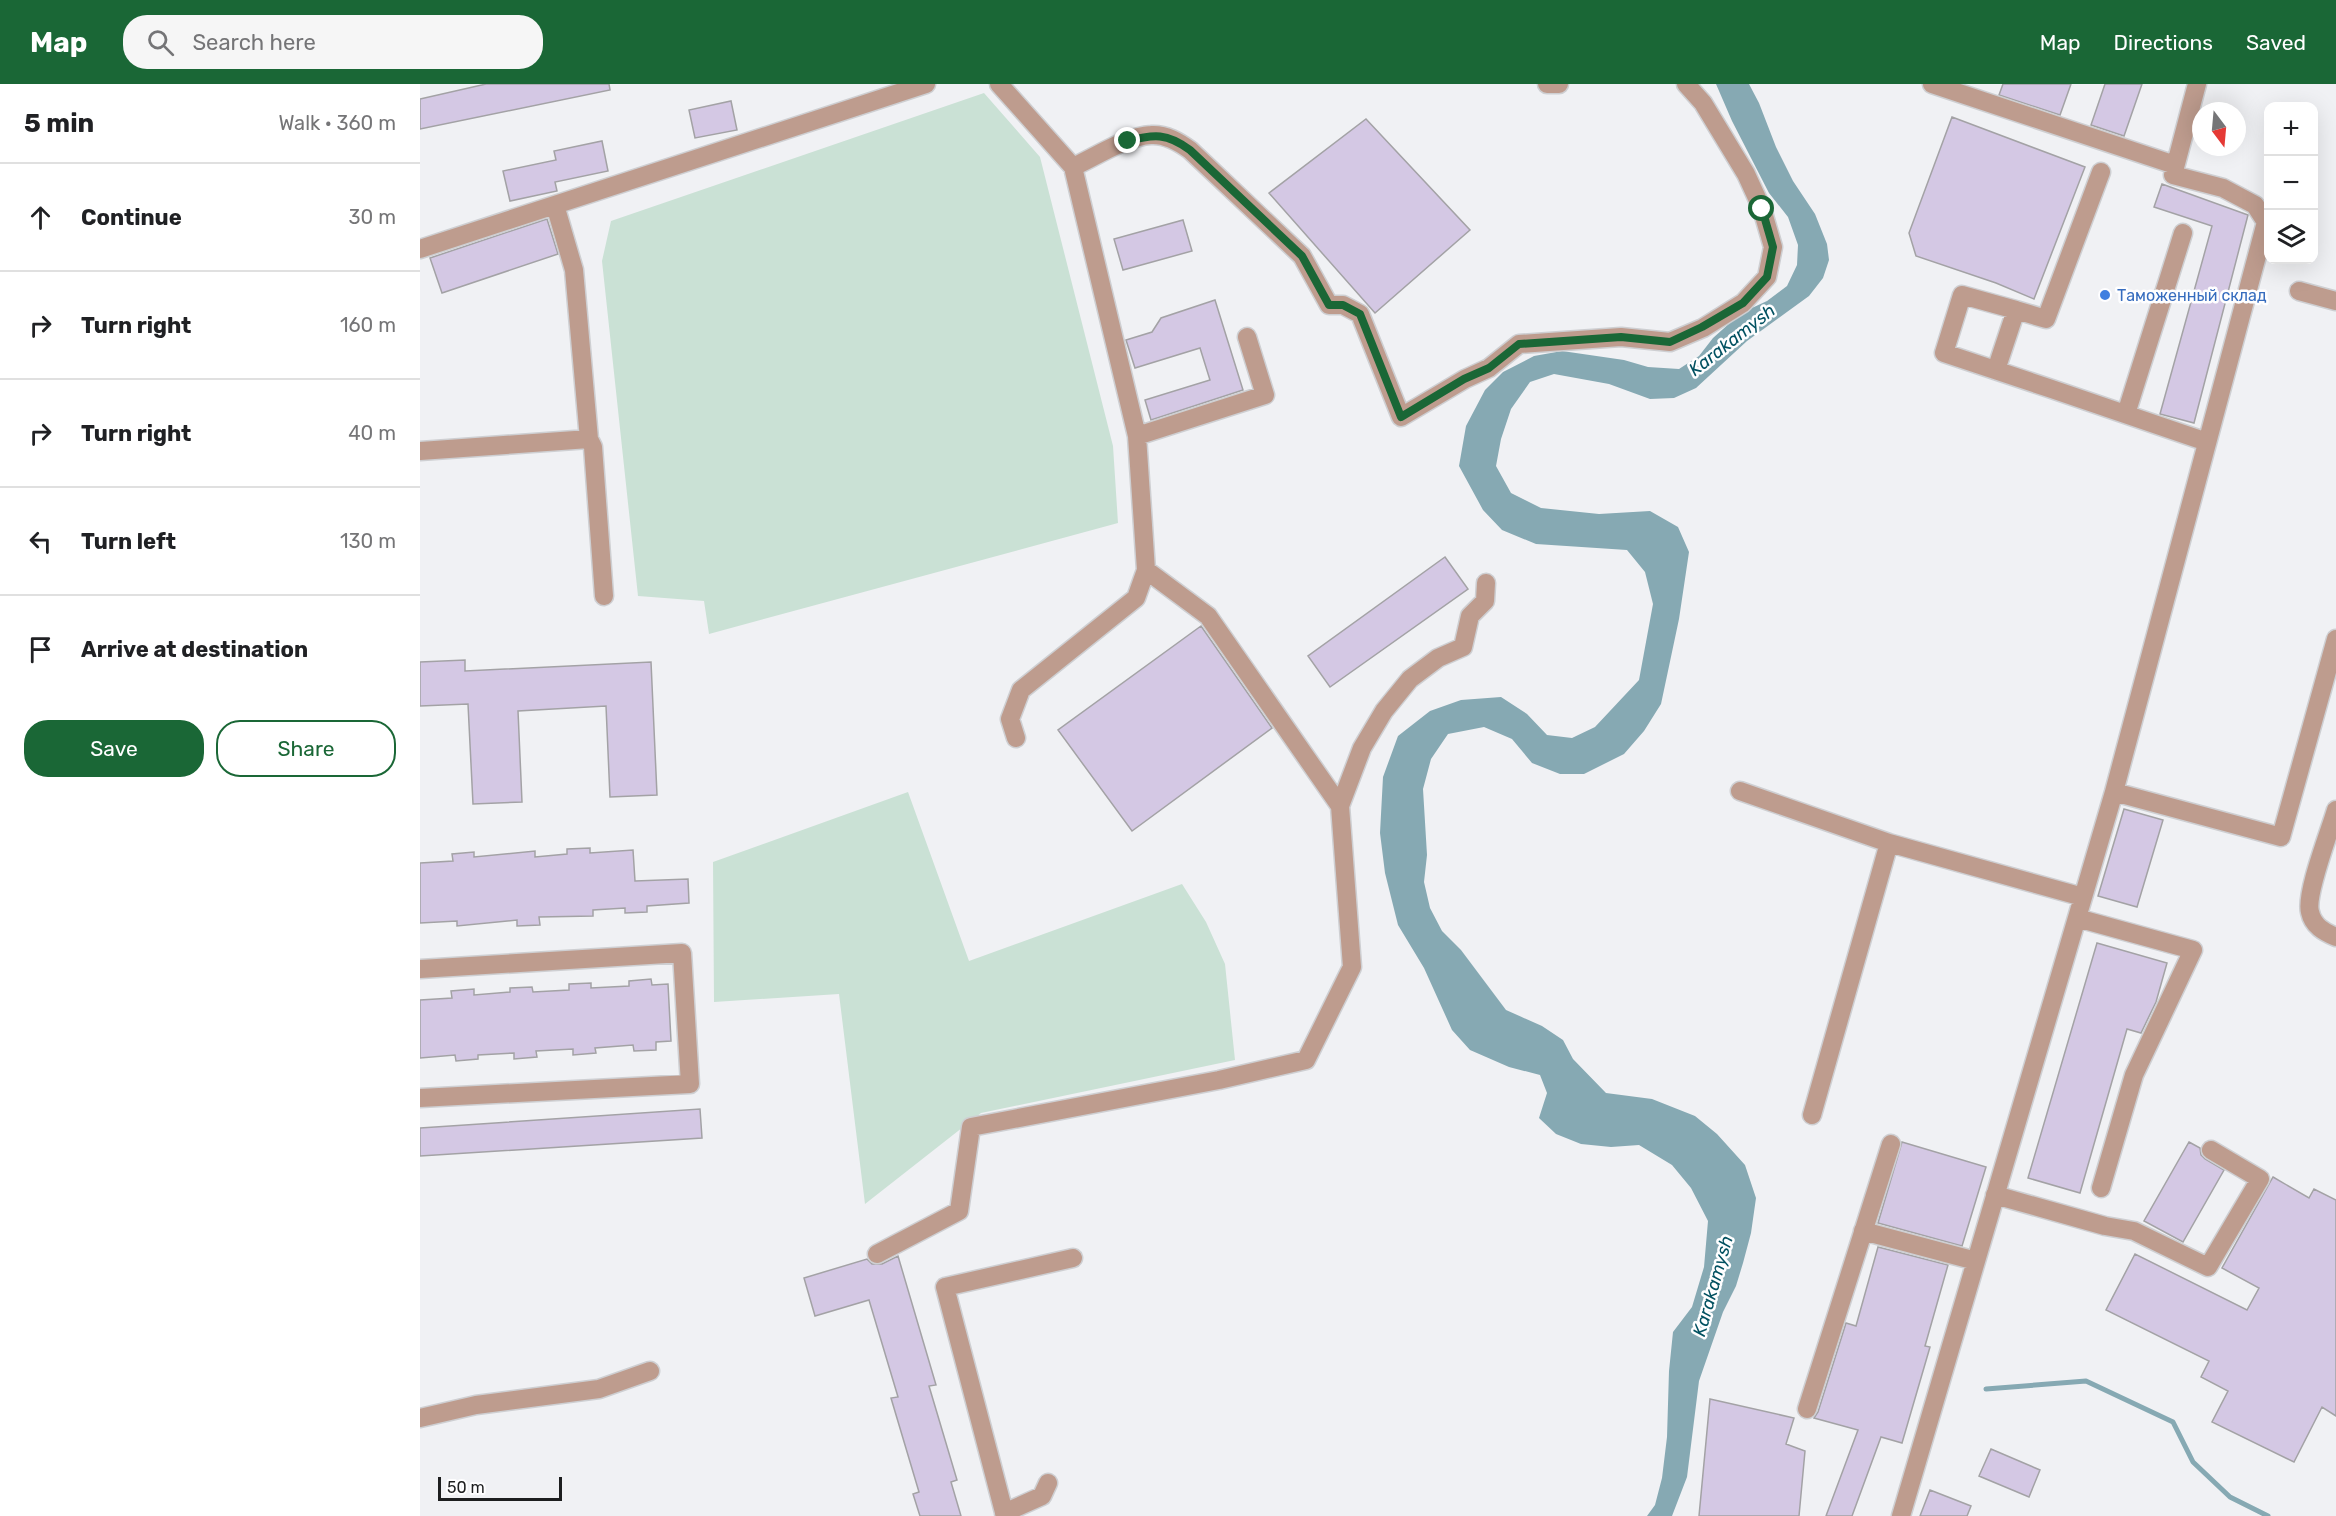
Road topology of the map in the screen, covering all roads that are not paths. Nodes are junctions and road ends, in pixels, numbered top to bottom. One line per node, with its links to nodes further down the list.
1 (926, 84): 11 (street)
2 (999, 84): 9 (street)
3 (1547, 84): 4 (street)
4 (1559, 84)
5 (1686, 84): 9 (street)
6 (1932, 84): 8 (street)
7 (2197, 84): 8 (street)
8 (2175, 165): 22 (street)
9 (1073, 167): 20 (street)
10 (2101, 172): 16 (street)
11 (555, 205): 13 (street); 21 (street)
12 (2183, 233): 19 (street)
13 (420, 249)
14 (2299, 291): 15 (street)
15 (2336, 301)
16 (2016, 310): 18 (street); 18 (street)
17 (1247, 337): 20 (street)
18 (1996, 370): 19 (street)
19 (2126, 414): 22 (street)
20 (1137, 436): 24 (street)
21 (589, 439): 23 (street); 26 (street)
22 (2207, 442): 30 (street)
23 (420, 451)
24 (1146, 570): 28 (street); 31 (street)
25 (1486, 583): 31 (street)
26 (604, 596)
27 (2336, 639): 30 (street)
28 (1016, 738)
29 (1740, 790): 33 (street)
30 (2114, 792): 34 (street)
31 (1340, 806): 45 (street)
32 (2336, 810): 36 (street)
33 (1889, 843): 34 (street); 39 (street)
34 (2083, 897): 35 (street)
35 (2077, 918): 42 (street); 43 (street)
36 (2336, 938)
37 (420, 969): 38 (street)
38 (420, 1098)
39 (1812, 1115)
40 (1891, 1144): 44 (street)
41 (2211, 1150): 43 (street)
42 (2101, 1188)
43 (1995, 1195): 47 (street)
44 (1863, 1232): 47 (street); 49 (street)
45 (877, 1254)
46 (1072, 1258): 52 (street)
47 (1976, 1262): 53 (street)
48 (650, 1371): 50 (street)
49 (1807, 1409)
50 (420, 1418)
51 (1048, 1484): 52 (street)
52 (1004, 1515)
53 (1901, 1516)

